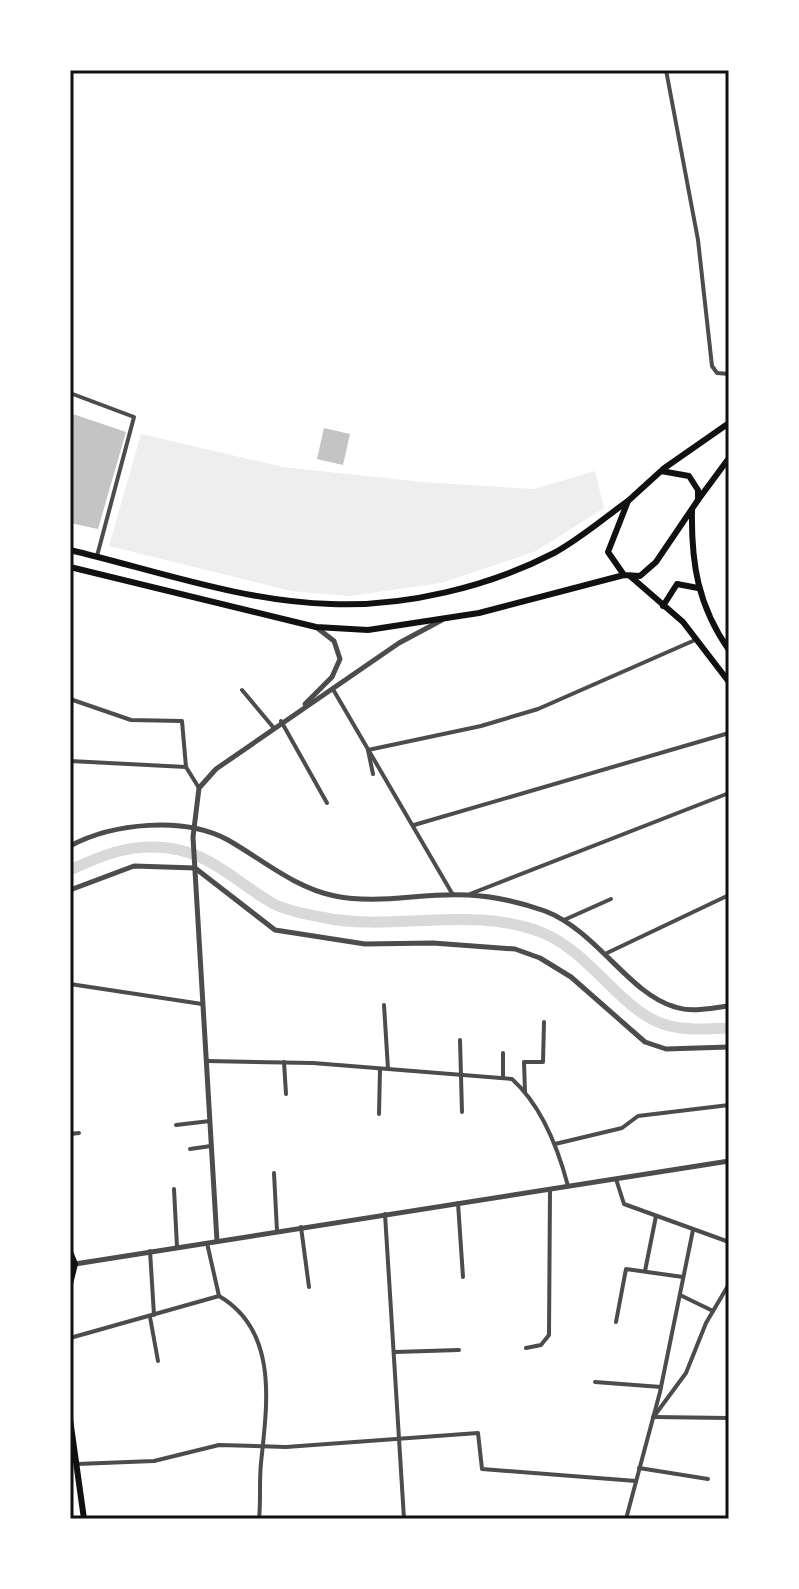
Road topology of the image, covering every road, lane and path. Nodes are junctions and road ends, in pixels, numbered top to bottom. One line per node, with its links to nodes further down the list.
1 (666, 70): 2 (street)
2 (729, 374)
3 (70, 393): 11 (street)
4 (729, 423): 6 (main road)
5 (729, 458): 7 (main road)
6 (661, 471): 7 (main road); 8 (main road)
7 (698, 500): 9 (main road)
8 (628, 501): 11 (main road); 13 (main road)
9 (692, 508): 13 (main road); 14 (main road)
10 (70, 550): 11 (main road)
11 (97, 556)
12 (70, 567): 17 (main road)
13 (627, 576): 15 (main road); 16 (main road)
14 (698, 588): 15 (main road); 19 (main road)
15 (663, 606): 18 (main road)
16 (445, 618): 17 (main road); 22 (street)
17 (316, 627): 24 (street)
18 (697, 639): 20 (main road); 28 (street)
19 (729, 650)
20 (729, 682)
21 (242, 690): 26 (street)
22 (334, 691): 24 (street); 28 (street)
23 (70, 699): 30 (street)
24 (298, 711): 25 (street)
25 (281, 721): 26 (street); 34 (street)
26 (273, 727): 32 (street)
27 (729, 733): 35 (street)
28 (368, 750): 31 (street); 35 (street)
29 (70, 761): 30 (street)
30 (186, 767): 32 (street)
31 (373, 774)
32 (199, 788): 36 (street)
33 (729, 793): 41 (street)
34 (327, 803)
35 (414, 825): 40 (street)
36 (193, 827): 37 (street); 38 (street); 40 (street)
37 (70, 846)
38 (195, 868): 39 (street); 47 (street); 52 (street)
39 (70, 890)
40 (453, 895): 41 (street)
41 (468, 895): 44 (street)
42 (729, 895): 45 (street)
43 (611, 899): 44 (street)
44 (564, 920): 45 (street)
45 (607, 953): 49 (street)
46 (70, 984): 47 (street)
47 (203, 1004): 54 (street)
48 (384, 1005): 57 (street)
49 (729, 1006)
50 (544, 1022): 61 (street)
51 (460, 1040): 58 (street)
52 (729, 1047)
53 (503, 1053): 59 (street)
54 (207, 1061): 55 (street); 65 (street)
55 (284, 1062): 56 (street); 60 (street)
56 (380, 1069): 57 (street); 64 (street)
57 (388, 1069): 58 (street)
58 (459, 1074): 59 (street); 63 (street)
59 (503, 1076): 61 (street)
60 (286, 1094)
61 (525, 1094): 69 (street)
62 (729, 1105): 69 (street)
63 (462, 1112)
64 (379, 1114)
65 (210, 1121): 66 (street); 70 (street)
66 (176, 1125)
67 (79, 1133): 68 (street)
68 (70, 1134)
69 (555, 1144): 75 (street)
70 (211, 1146): 71 (street); 84 (street)
71 (190, 1149)
72 (729, 1161): 74 (street)
73 (274, 1173): 83 (street)
74 (616, 1179): 75 (street); 80 (street)
75 (568, 1186): 77 (street)
76 (174, 1189): 87 (street)
77 (550, 1189): 78 (street); 103 (street)
78 (458, 1203): 79 (street); 92 (street)
79 (385, 1214): 81 (street); 105 (street)
80 (656, 1216): 82 (street); 91 (street)
81 (301, 1227): 83 (street); 96 (street)
82 (693, 1230): 86 (street); 93 (street)
83 (277, 1231): 84 (street)
84 (217, 1241): 85 (street)
85 (207, 1242): 87 (street); 98 (street)
86 (729, 1242)
87 (177, 1247): 88 (street)
88 (150, 1251): 90 (street); 100 (street)
89 (70, 1252): 90 (main road)
90 (75, 1264): 94 (main road)
91 (645, 1271): 93 (street); 101 (street)
92 (463, 1277)
93 (683, 1277): 97 (street)
94 (70, 1284)
95 (729, 1284): 99 (street)
96 (309, 1287)
97 (680, 1295): 99 (street); 108 (street)
98 (219, 1296): 100 (street); 114 (street)
99 (713, 1311): 109 (street)
100 (152, 1316): 102 (street); 106 (street)
101 (616, 1322)
102 (70, 1338)
103 (526, 1348)
104 (459, 1350): 105 (street)
105 (395, 1352): 112 (street)
106 (158, 1361)
107 (595, 1382): 108 (street)
108 (661, 1387): 109 (street)
109 (653, 1417): 110 (street); 116 (street)
110 (729, 1418)
111 (70, 1419): 113 (main road)
112 (398, 1437): 114 (street); 118 (street); 121 (street)
113 (71, 1438): 115 (main road)
114 (263, 1448): 115 (street); 120 (street)
115 (77, 1464): 119 (main road)
116 (639, 1468): 117 (street); 118 (street)
117 (708, 1479)
118 (636, 1481): 122 (street)
119 (84, 1519)
120 (259, 1519)
121 (404, 1519)
122 (626, 1519)

